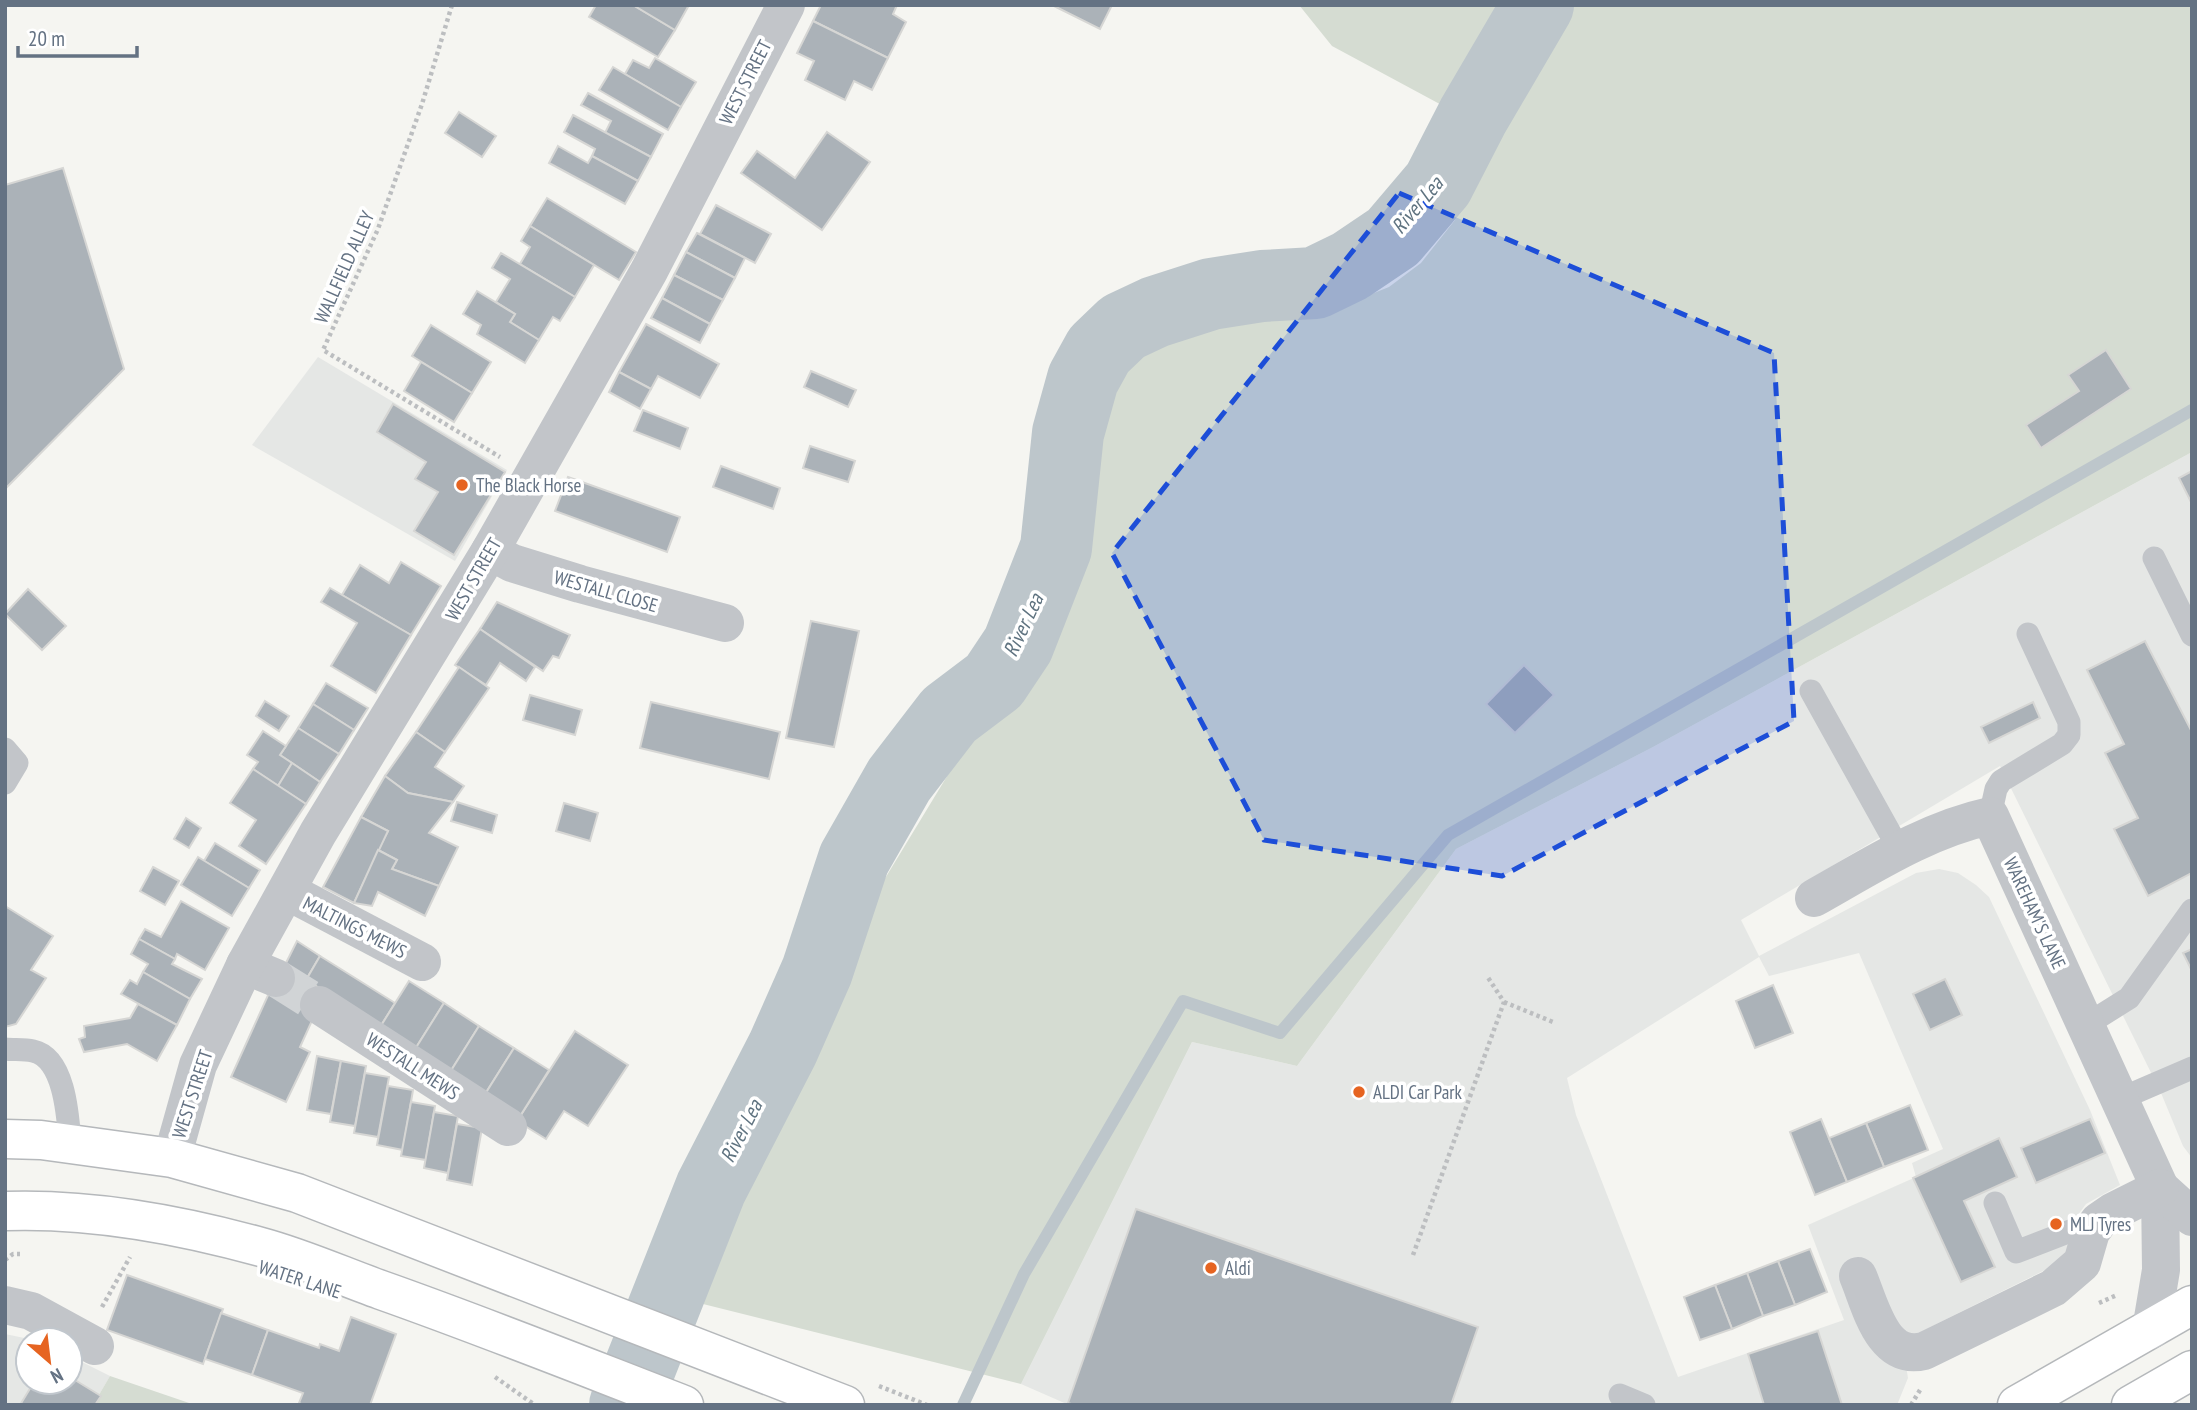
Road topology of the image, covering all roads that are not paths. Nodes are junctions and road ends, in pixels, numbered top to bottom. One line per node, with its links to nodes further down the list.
1 (786, 5): 2 (street, WEST STREET)
2 (490, 551): 4 (street, WESTALL CLOSE); 12 (street, WEST STREET)
3 (2154, 558): 6 (lane)
4 (725, 623)
5 (2028, 634): 10 (lane)
6 (2192, 635)
7 (1811, 691): 11 (lane)
8 (5, 749): 9 (lane)
9 (5, 783)
10 (1990, 816): 11 (street); 17 (street, WAREHAM'S LANE)
11 (1899, 849): 13 (street)
12 (287, 891): 15 (street, MALTINGS MEWS); 24 (street, WEST STREET)
13 (1814, 898)
14 (2192, 910): 17 (lane)
15 (422, 962)
16 (319, 1005): 21 (street, WESTALL MEWS)
17 (2086, 1025): 20 (street, WAREHAM'S LANE)
18 (5, 1049): 23 (lane)
19 (2192, 1068): 20 (lane)
20 (2120, 1099): 25 (street, WAREHAM'S LANE)
21 (508, 1127)
22 (5, 1139): 23 (highway)
23 (70, 1143): 24 (highway)
24 (172, 1157): 37 (highway)
25 (2160, 1188): 28 (street, WAREHAM'S LANE); 29 (street); 33 (street, WAREHAM'S LANE)
26 (1995, 1203): 29 (lane)
27 (5, 1211): 36 (highway)
28 (2192, 1217)
29 (2091, 1232): 30 (street)
30 (1858, 1276)
31 (5, 1305): 34 (street)
32 (2192, 1305): 33 (highway)
33 (2151, 1330): 40 (highway)
34 (90, 1343)
35 (2192, 1370): 41 (highway)
36 (684, 1405)
37 (845, 1405)
38 (1622, 1405): 39 (lane)
39 (1644, 1405)
40 (2017, 1405)
41 (2132, 1405)

